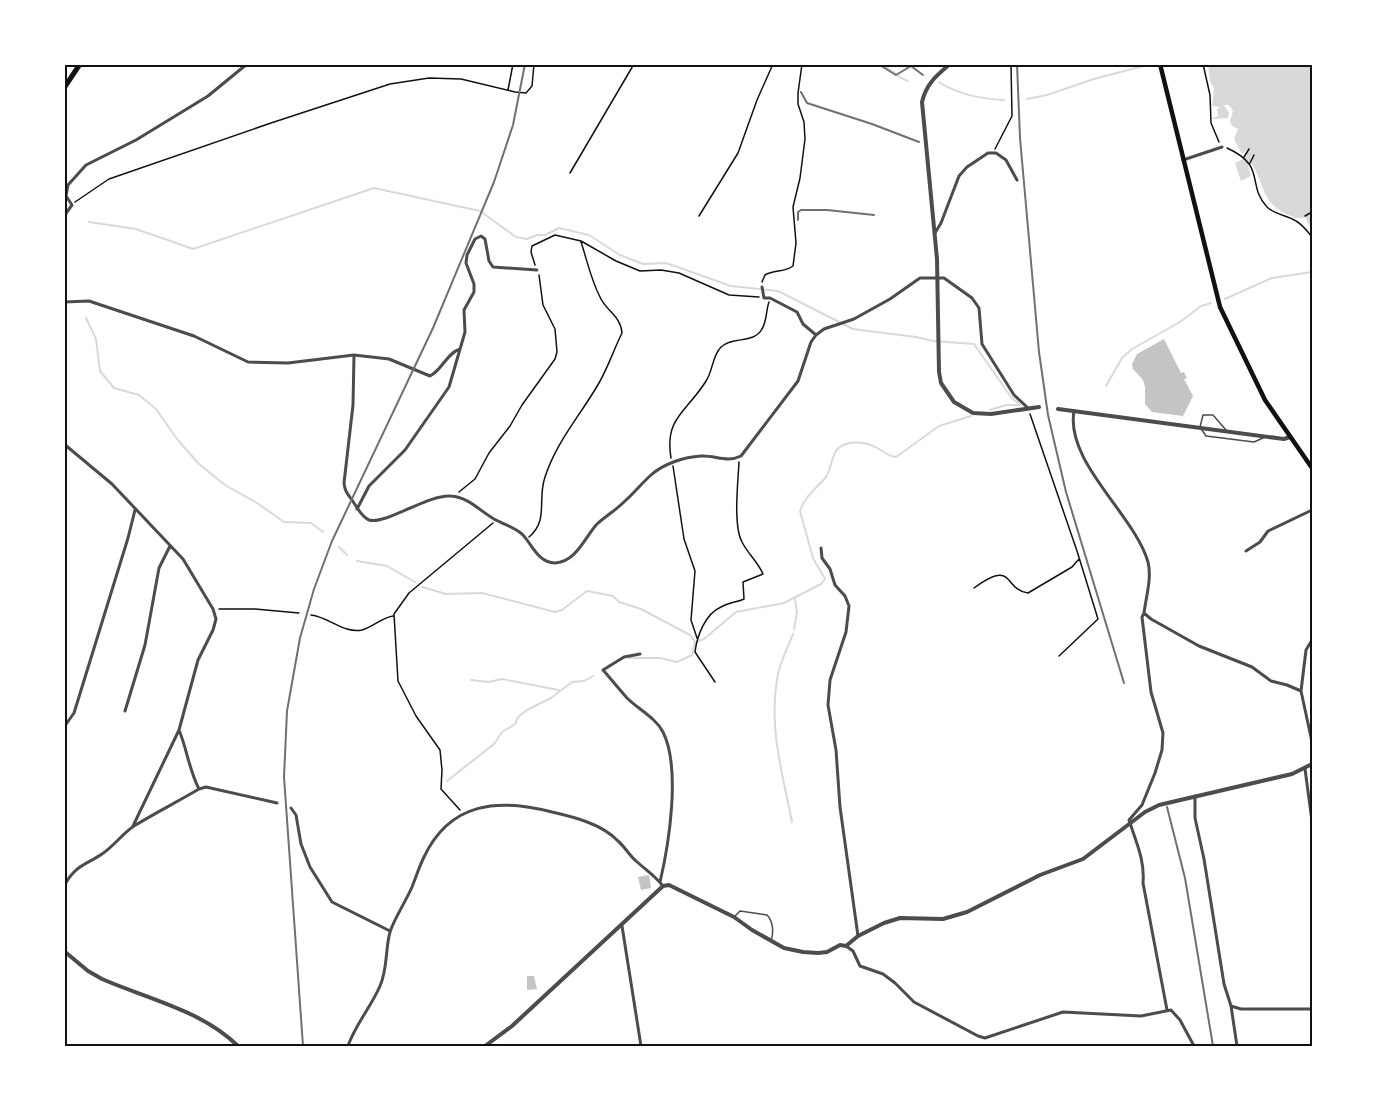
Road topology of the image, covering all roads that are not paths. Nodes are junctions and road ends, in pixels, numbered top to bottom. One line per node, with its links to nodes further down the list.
1 (80, 64): 5 (highway)
2 (247, 64): 9 (street)
3 (950, 64): 10 (street)
4 (1160, 64): 7 (main road)
5 (64, 88)
6 (1222, 147): 7 (street)
7 (1184, 160): 25 (main road)
8 (1017, 180): 10 (street)
9 (64, 216)
10 (934, 233): 12 (street)
11 (537, 270): 16 (street)
12 (937, 278): 15 (street); 19 (street); 19 (street)
13 (762, 287): 15 (street)
14 (64, 302): 17 (street)
15 (816, 335): 30 (street)
16 (461, 349): 17 (street); 30 (street)
17 (354, 355): 30 (street)
18 (1039, 407): 19 (street)
19 (1028, 408)
20 (1058, 409): 21 (street)
21 (1074, 411): 22 (street); 34 (street)
22 (1200, 427): 23 (street); 23 (lane); 24 (lane)
23 (1227, 431): 24 (street)
24 (1266, 436): 25 (street)
25 (1290, 437): 27 (main road)
26 (64, 444): 28 (street)
27 (1312, 468)
28 (135, 510): 31 (street); 39 (street)
29 (1312, 510): 33 (street)
30 (359, 511)
31 (170, 546): 38 (street); 40 (street)
32 (821, 548): 56 (street)
33 (1246, 552)
34 (1144, 613): 37 (street); 49 (street)
35 (1312, 639): 37 (street)
36 (640, 654): 51 (street)
37 (1301, 691): 41 (street)
38 (125, 711)
39 (64, 727)
40 (179, 730): 44 (street); 50 (street)
41 (1312, 742)
42 (1312, 764): 43 (street)
43 (1305, 769): 45 (street); 48 (street)
44 (198, 789): 46 (street); 50 (street)
45 (1195, 796): 49 (street); 60 (street)
46 (277, 804)
47 (291, 808): 55 (street)
48 (1312, 821)
49 (1130, 823): 56 (street); 62 (street)
50 (133, 826): 52 (street)
51 (662, 884): 53 (street); 54 (street); 55 (street)
52 (64, 886)
53 (734, 917): 57 (street); 57 (lane)
54 (622, 926): 65 (street); 66 (street)
55 (390, 931): 64 (street)
56 (858, 936): 58 (street)
57 (771, 942): 58 (street)
58 (846, 946): 62 (street)
59 (64, 951): 63 (street)
60 (1231, 1006): 61 (street); 68 (street)
61 (1312, 1009)
62 (1167, 1010): 67 (street)
63 (238, 1047)
64 (348, 1047)
65 (485, 1047)
66 (641, 1047)
67 (1194, 1047)
68 (1237, 1047)

